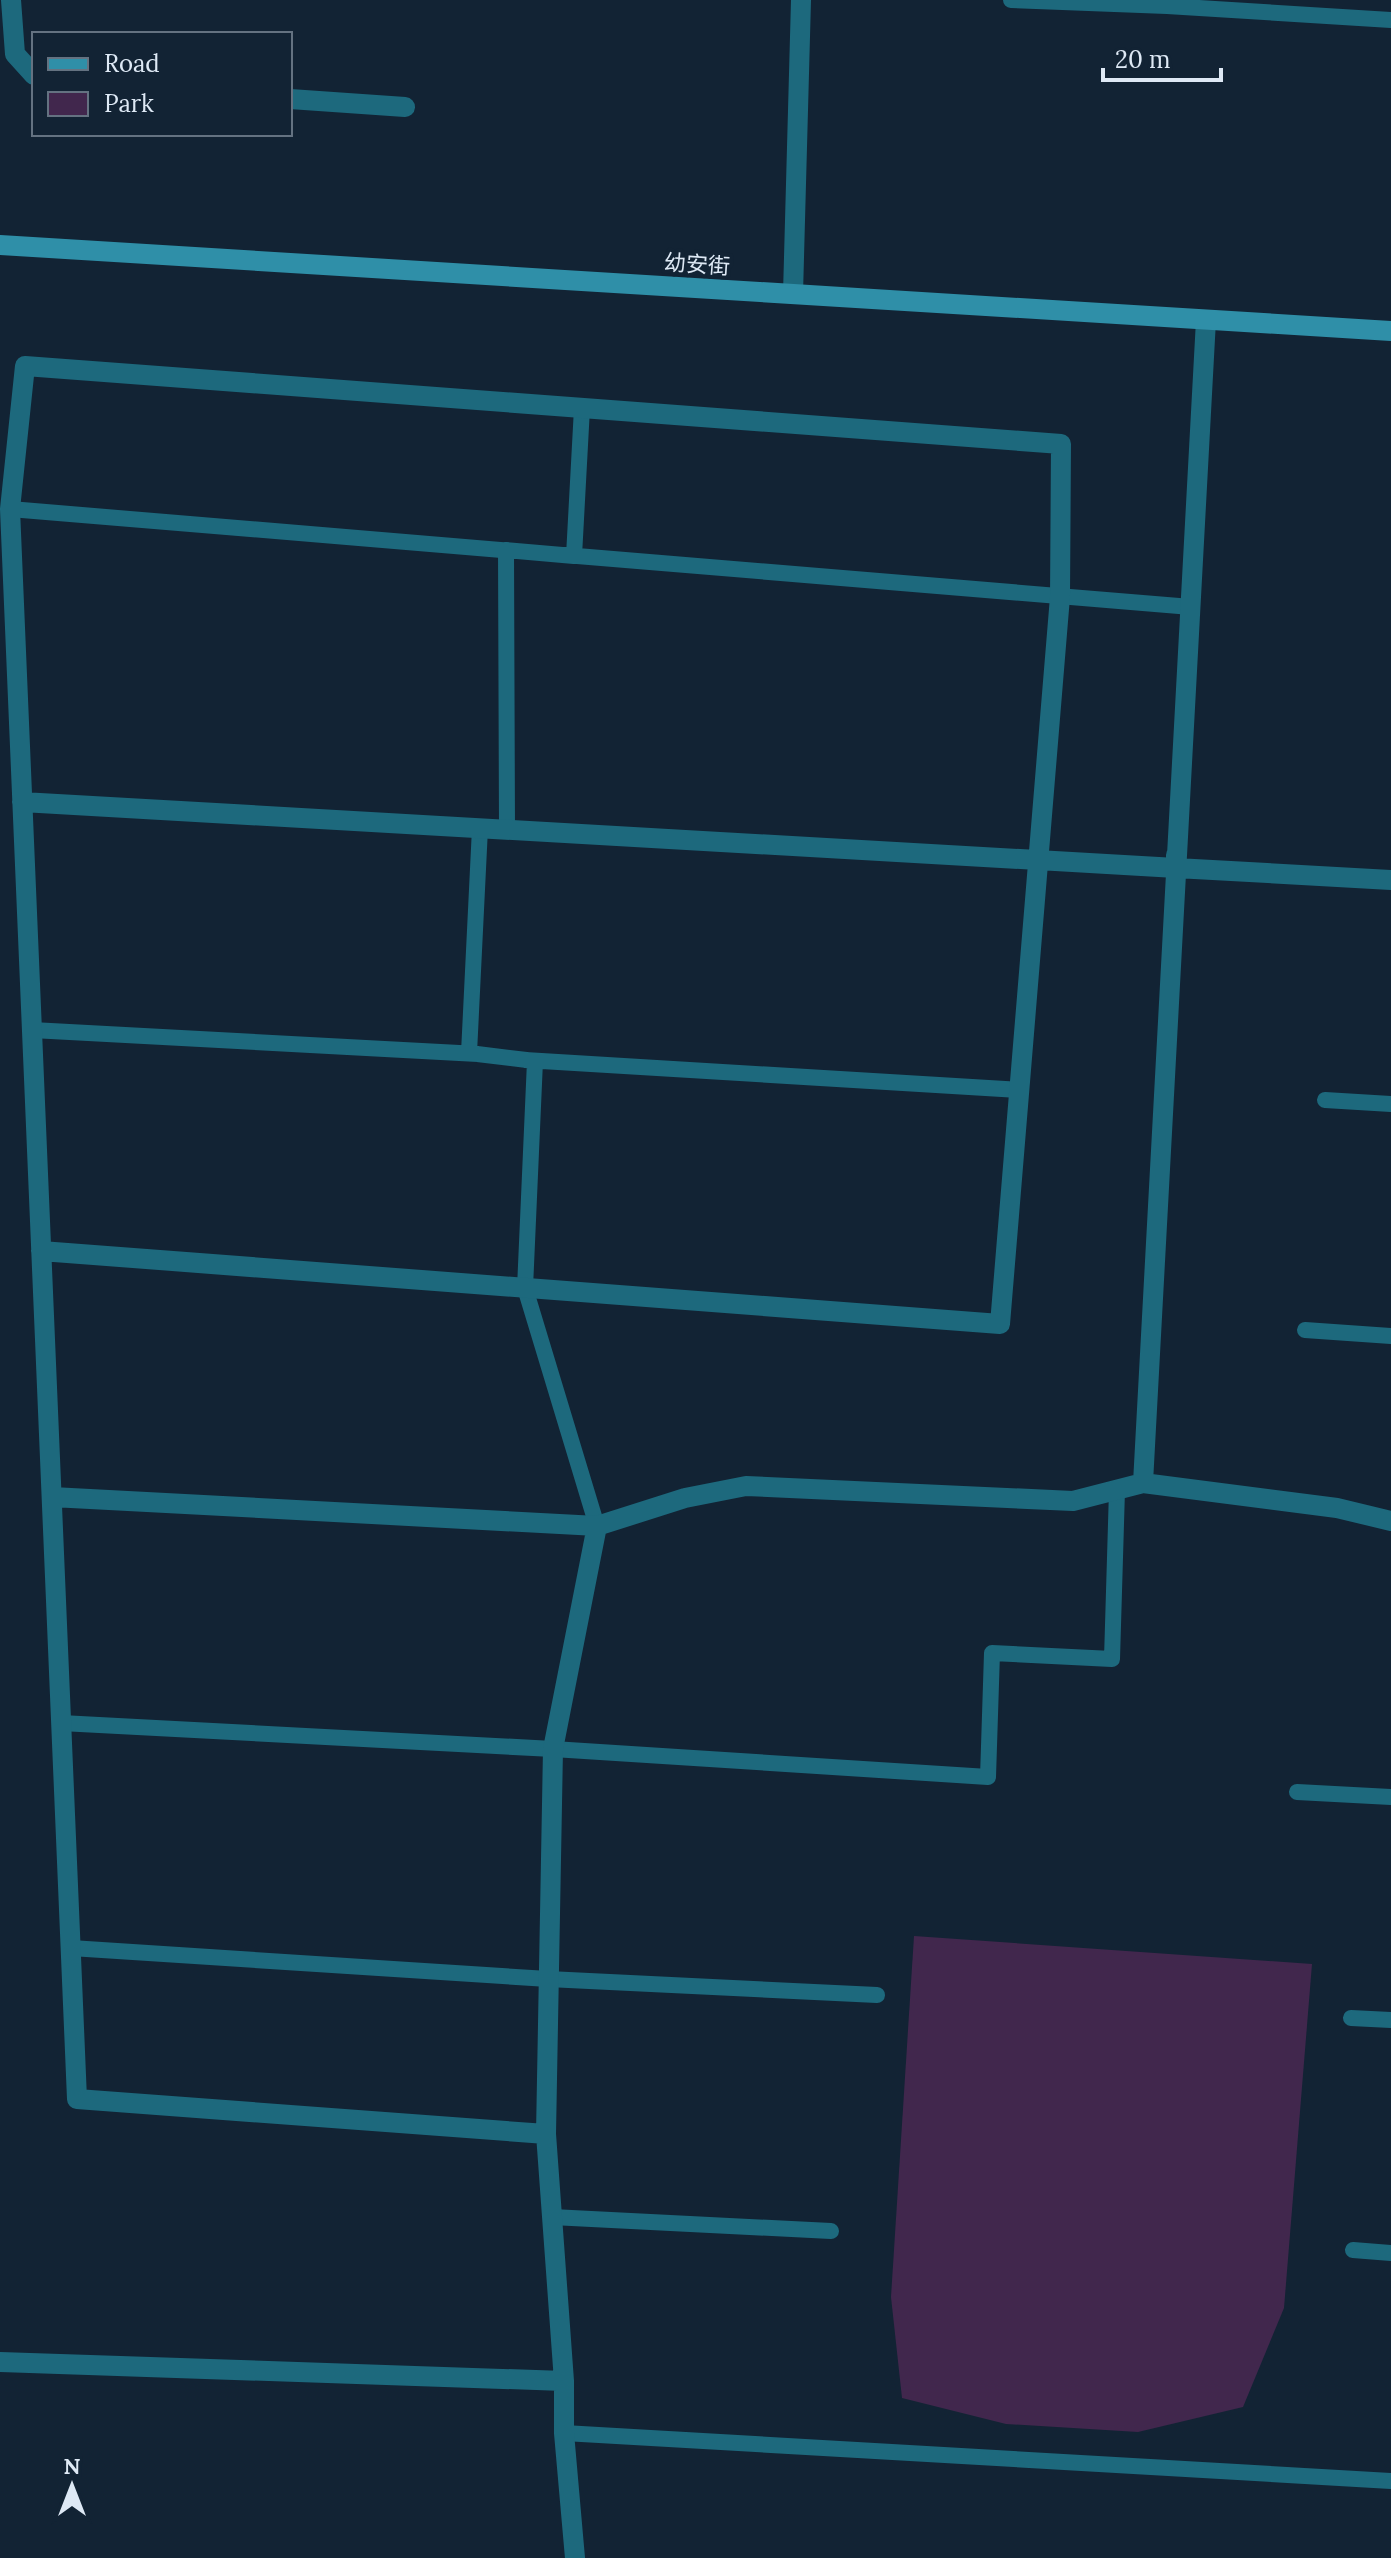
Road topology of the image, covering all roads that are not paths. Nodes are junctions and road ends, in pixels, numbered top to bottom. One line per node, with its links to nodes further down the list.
1 (11, 0): 6 (street)
2 (801, 0): 10 (street)
3 (1011, 0): 4 (lane)
4 (1167, 3): 5 (lane)
5 (1391, 20)
6 (32, 73)
7 (292, 99): 8 (street)
8 (405, 107)
9 (0, 245): 10 (main road, 幼安街)
10 (793, 294): 11 (main road, 幼安街)
11 (1206, 320): 12 (main road, 幼安街); 18 (street)
12 (1391, 331)
13 (582, 408): 14 (street); 16 (lane); 17 (street)
14 (10, 509): 15 (lane); 19 (street)
15 (506, 550): 16 (lane); 21 (lane)
16 (574, 556): 17 (lane)
17 (1060, 597): 18 (lane); 27 (street)
18 (1191, 607): 22 (street)
19 (22, 802): 20 (street); 24 (street)
20 (480, 828): 21 (lane); 25 (lane)
21 (507, 829): 22 (street)
22 (1176, 868): 23 (street); 34 (street)
23 (1391, 880)
24 (32, 1030): 25 (lane); 30 (street)
25 (469, 1053): 26 (lane)
26 (535, 1061): 27 (lane); 31 (lane)
27 (1020, 1090): 31 (street)
28 (1325, 1100): 29 (lane)
29 (1391, 1104)
30 (41, 1251): 31 (street); 36 (street)
31 (525, 1288): 38 (lane)
32 (1305, 1330): 33 (lane)
33 (1391, 1336)
34 (1143, 1483): 35 (street); 37 (street)
35 (1117, 1490): 38 (street); 40 (lane)
36 (52, 1497): 38 (street); 39 (street)
37 (1391, 1521)
38 (597, 1526): 40 (street)
39 (61, 1723): 40 (lane); 43 (street)
40 (553, 1749): 44 (street)
41 (1297, 1792): 42 (lane)
42 (1391, 1797)
43 (71, 1948): 44 (lane); 48 (street)
44 (548, 1979): 45 (lane); 48 (street)
45 (877, 1995)
46 (1351, 2018): 47 (lane)
47 (1391, 2020)
48 (546, 2134): 49 (street)
49 (552, 2217): 50 (lane); 54 (street)
50 (831, 2231)
51 (1353, 2250): 52 (lane)
52 (1391, 2253)
53 (0, 2362): 54 (street)
54 (564, 2381): 55 (street)
55 (564, 2433): 56 (lane); 57 (street)
56 (1391, 2481)
57 (575, 2558)

